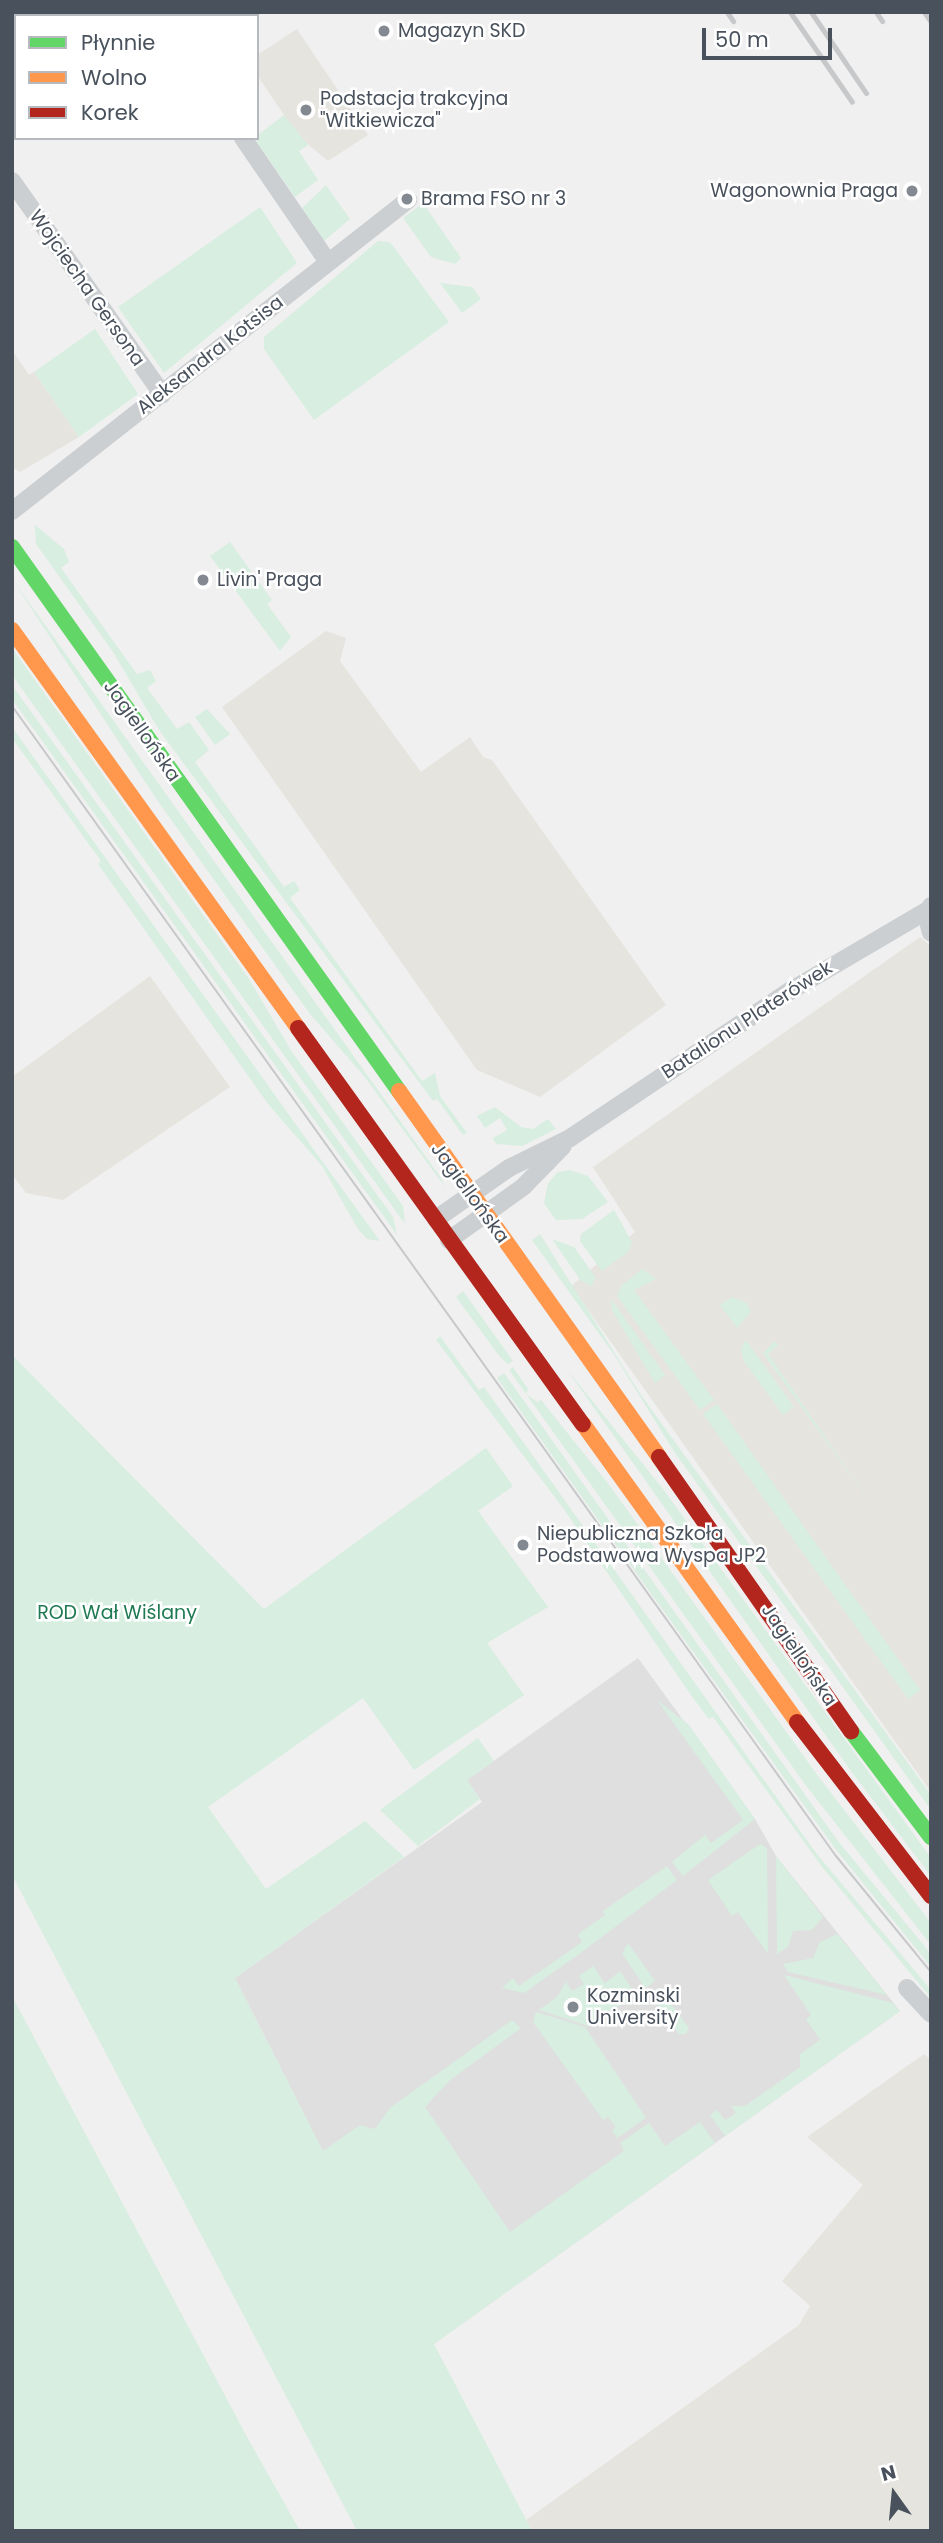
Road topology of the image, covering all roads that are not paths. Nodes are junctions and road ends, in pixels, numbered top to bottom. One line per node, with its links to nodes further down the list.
1 (244, 140): 4 (street)
2 (12, 181): 5 (street, Wojciecha Gersona)
3 (408, 200): 4 (street, Aleksandra Kotsisa)
4 (328, 262): 5 (street, Aleksandra Kotsisa)
5 (162, 394): 6 (street, Aleksandra Kotsisa)
6 (12, 511)
7 (12, 547): 12 (main road, Jagiellońska)
8 (12, 631): 14 (main road, Jagiellońska)
9 (930, 908): 10 (street, Batalionu Platerówek); 11 (street, Batalionu Platerówek)
10 (931, 933)
11 (570, 1138): 12 (street, Batalionu Platerówek); 13 (street, Batalionu Platerówek)
12 (471, 1194): 13 (main road, Jagiellońska); 14 (street, Batalionu Platerówek)
13 (485, 1214): 15 (street, Batalionu Platerówek); 16 (main road, Jagiellońska)
14 (436, 1219): 15 (main road, Jagiellońska)
15 (449, 1240): 17 (main road, Jagiellońska)
16 (931, 1838)
17 (931, 1896)
18 (907, 1988): 19 (street)
19 (931, 2014)

